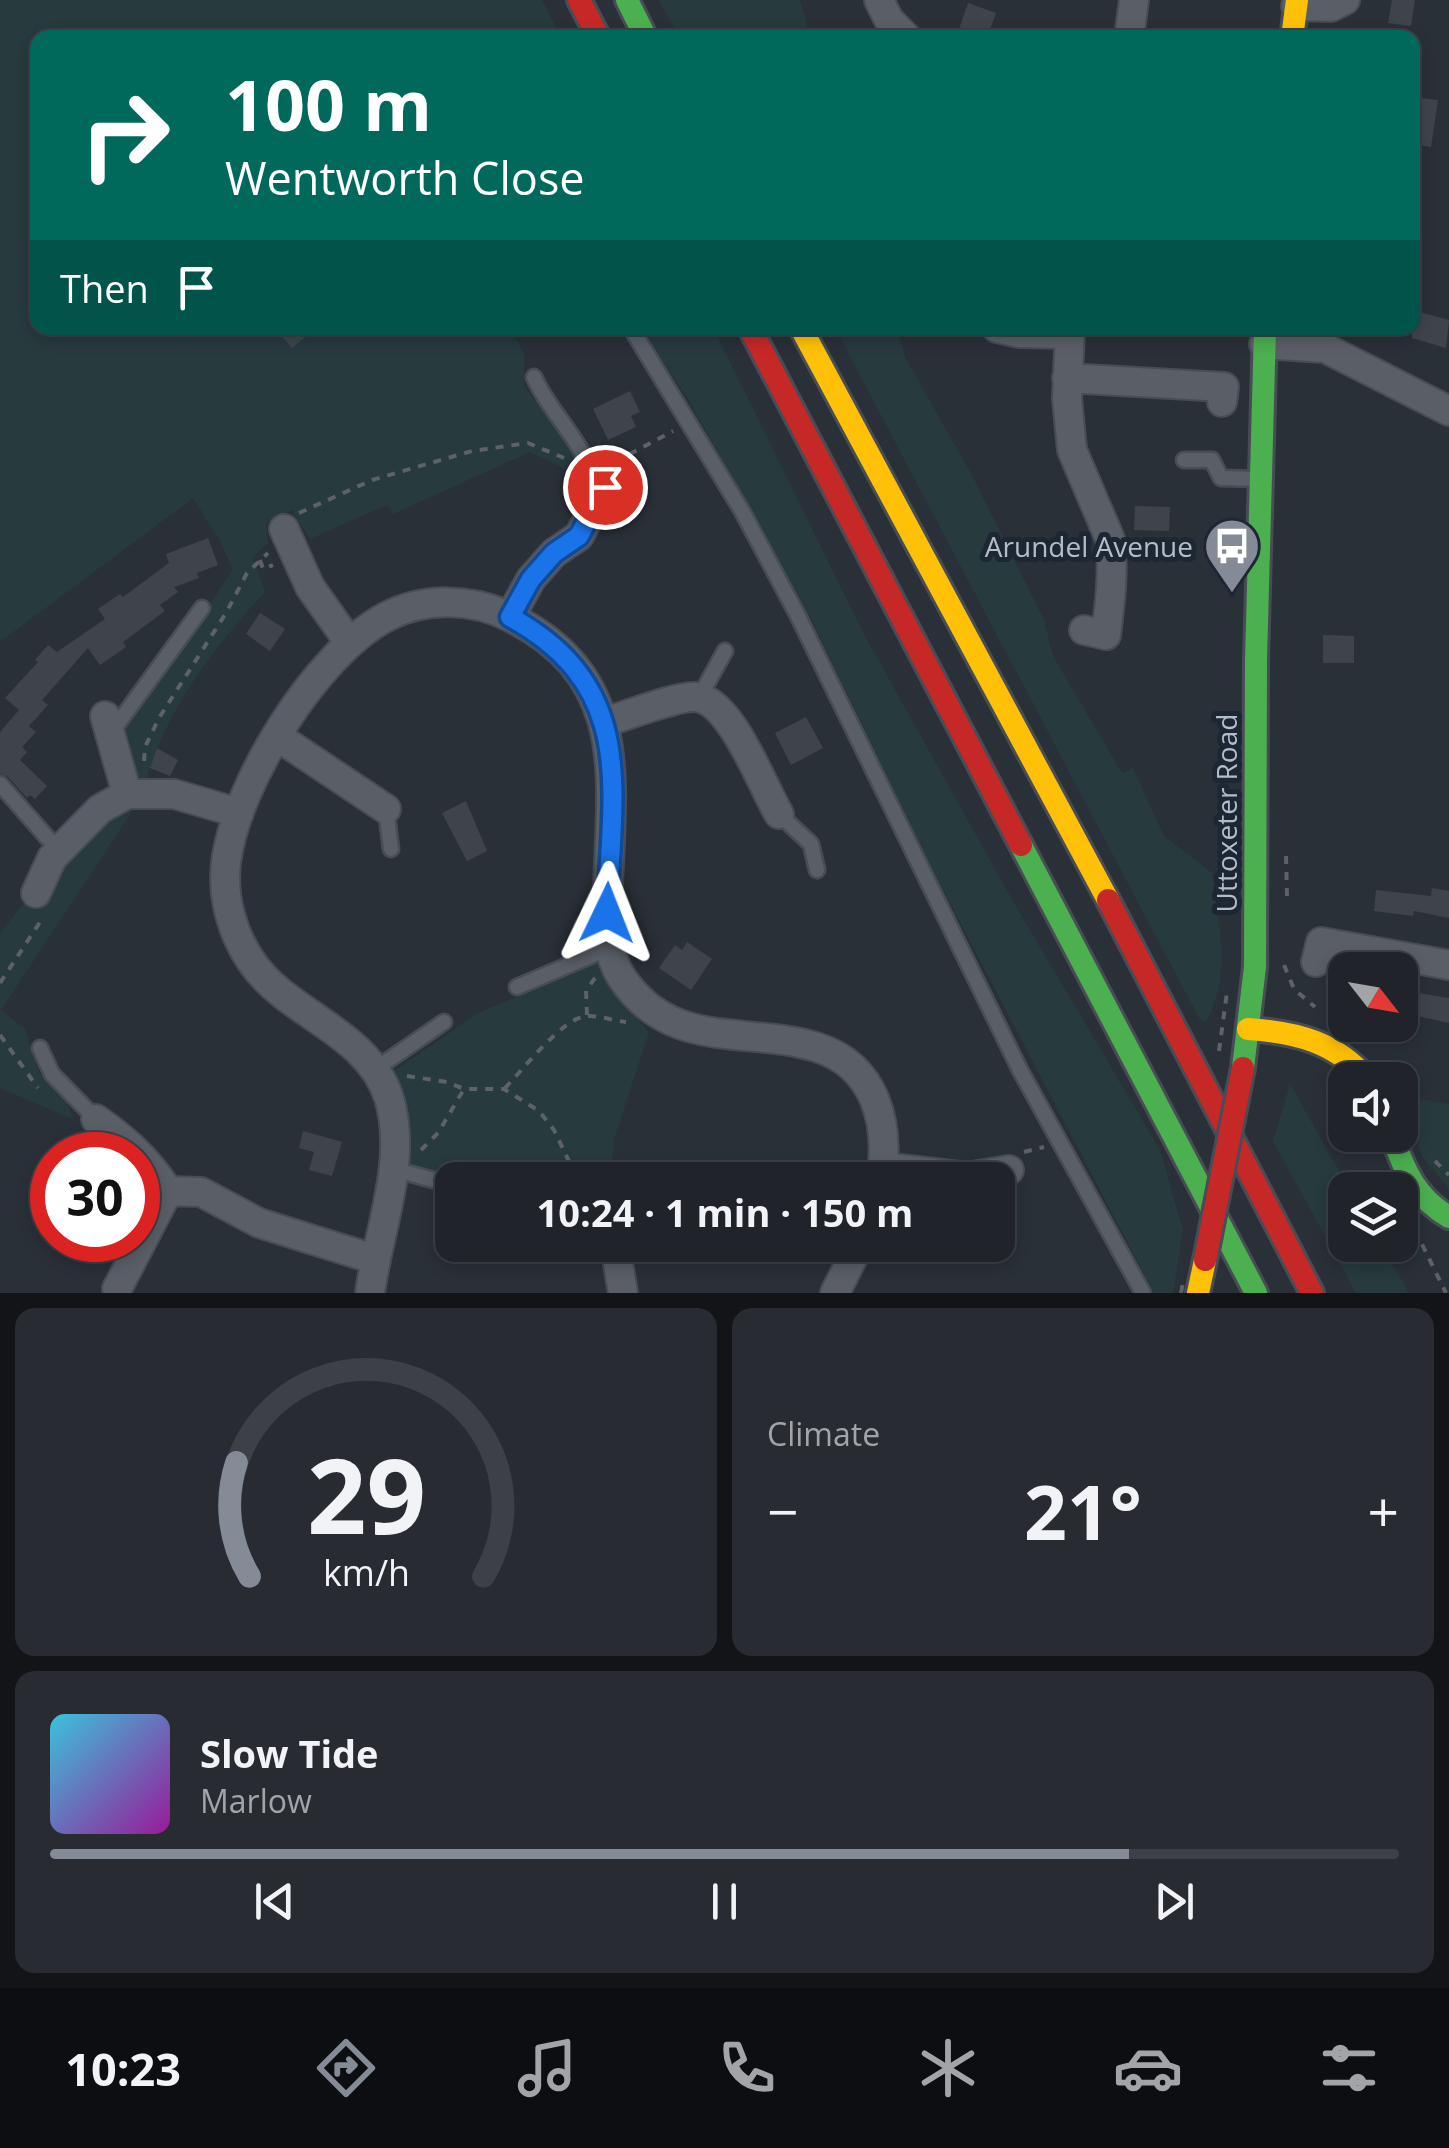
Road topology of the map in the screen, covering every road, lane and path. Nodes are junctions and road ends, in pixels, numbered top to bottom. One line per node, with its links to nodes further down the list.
1 (579, 0): 7 (main road)
2 (626, 0): 8 (main road)
3 (879, 0): 9 (street)
4 (1134, 0): 10 (street)
5 (1345, 0): 6 (street)
6 (1297, 3): 11 (main road)
7 (595, 30)
8 (642, 30)
9 (899, 30)
10 (1130, 30)
11 (1293, 30)
12 (635, 335): 21 (lane)
13 (754, 335): 78 (main road)
14 (806, 335): 79 (main road)
15 (1070, 335): 18 (street)
16 (1264, 336): 20 (street); 24 (main road, Uttoxeter Road)
17 (534, 377): 23 (lane)
18 (1068, 378): 19 (street); 29 (street)
19 (1222, 402)
20 (1449, 411)
21 (690, 422): 23 (path); 59 (lane)
22 (1184, 460): 24 (lane)
23 (596, 479): 25 (path); 28 (street)
24 (1262, 479): 52 (main road, Uttoxeter Road)
25 (282, 525): 26 (street); 26 (path)
26 (276, 560): 30 (street); 37 (path)
27 (202, 608): 34 (lane)
28 (510, 617): 30 (street); 33 (street)
29 (1084, 630)
30 (348, 642): 35 (street)
31 (725, 651): 32 (lane)
32 (699, 698): 33 (street); 40 (street)
33 (605, 722): 45 (street)
34 (107, 726): 37 (street)
35 (278, 736): 38 (street); 39 (street)
36 (0, 784): 42 (lane)
37 (134, 793): 39 (street); 42 (street)
38 (386, 810): 41 (lane)
39 (239, 813): 55 (street)
40 (779, 814): 43 (lane)
41 (391, 849)
42 (59, 851): 44 (street)
43 (817, 870)
44 (31, 896)
45 (611, 954): 48 (lane); 49 (path); 50 (street)
46 (1316, 962): 47 (street)
47 (1449, 965)
48 (517, 987)
49 (587, 1016): 50 (path); 57 (path)
50 (660, 1017): 62 (street)
51 (444, 1022): 55 (lane)
52 (1248, 1029): 54 (main road); 77 (main road, Uttoxeter Road, bridge)
53 (40, 1048): 58 (lane)
54 (1351, 1062)
55 (378, 1075): 56 (path); 64 (street)
56 (464, 1089): 57 (path); 64 (path)
57 (504, 1089): 61 (path)
58 (96, 1119): 66 (street)
59 (1060, 1144): 63 (path); 76 (lane)
60 (1398, 1152): 67 (main road)
61 (569, 1162)
62 (882, 1162)
63 (1014, 1162)
64 (394, 1165): 65 (lane); 69 (street)
65 (435, 1179)
66 (168, 1191): 69 (street); 72 (street)
67 (1449, 1217)
68 (1418, 1237): 80 (path)
69 (374, 1259): 73 (street)
70 (610, 1262): 74 (street)
71 (850, 1262): 75 (street)
72 (117, 1289)
73 (370, 1293)
74 (623, 1293)
75 (835, 1293)
76 (1143, 1293)
77 (1198, 1293)
78 (1256, 1293)
79 (1312, 1293)
80 (1446, 1293)

